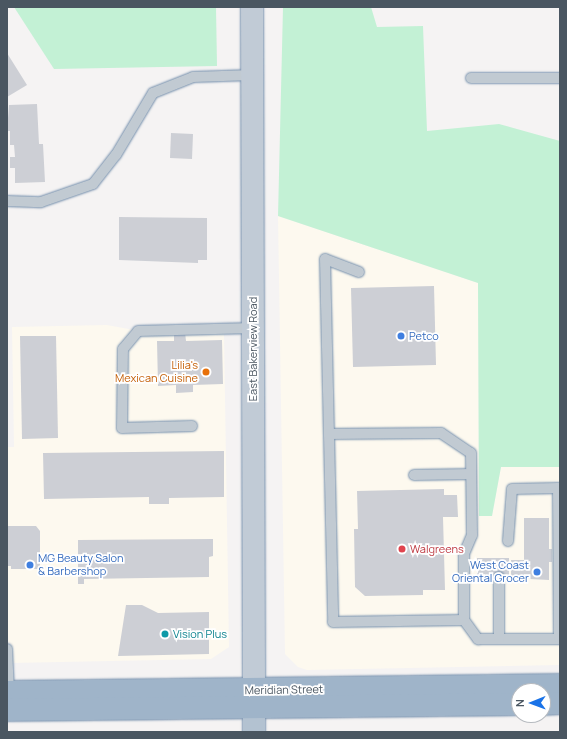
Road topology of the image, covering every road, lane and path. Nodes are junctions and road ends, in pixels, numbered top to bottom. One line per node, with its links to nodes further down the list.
1 (252, 7): 2 (main road, East Bakerview Road)
2 (252, 76): 5 (lane); 7 (main road, East Bakerview Road)
3 (471, 78): 4 (lane)
4 (560, 78)
5 (7, 201)
6 (359, 272): 9 (lane)
7 (253, 328): 8 (lane); 21 (main road, East Bakerview Road)
8 (192, 426)
9 (329, 434): 10 (lane); 14 (lane)
10 (471, 474): 11 (lane); 14 (lane)
11 (414, 475)
12 (508, 541): 16 (lane)
13 (499, 577): 15 (lane)
14 (464, 620): 15 (lane)
15 (500, 639): 16 (lane)
16 (560, 639)
17 (7, 649): 18 (lane)
18 (8, 660): 20 (lane)
19 (560, 686): 21 (highway, Meridian Street)
20 (8, 698): 21 (highway, Meridian Street)
21 (254, 699): 22 (highway, Meridian Street); 23 (main road)
22 (511, 704)
23 (254, 732)

